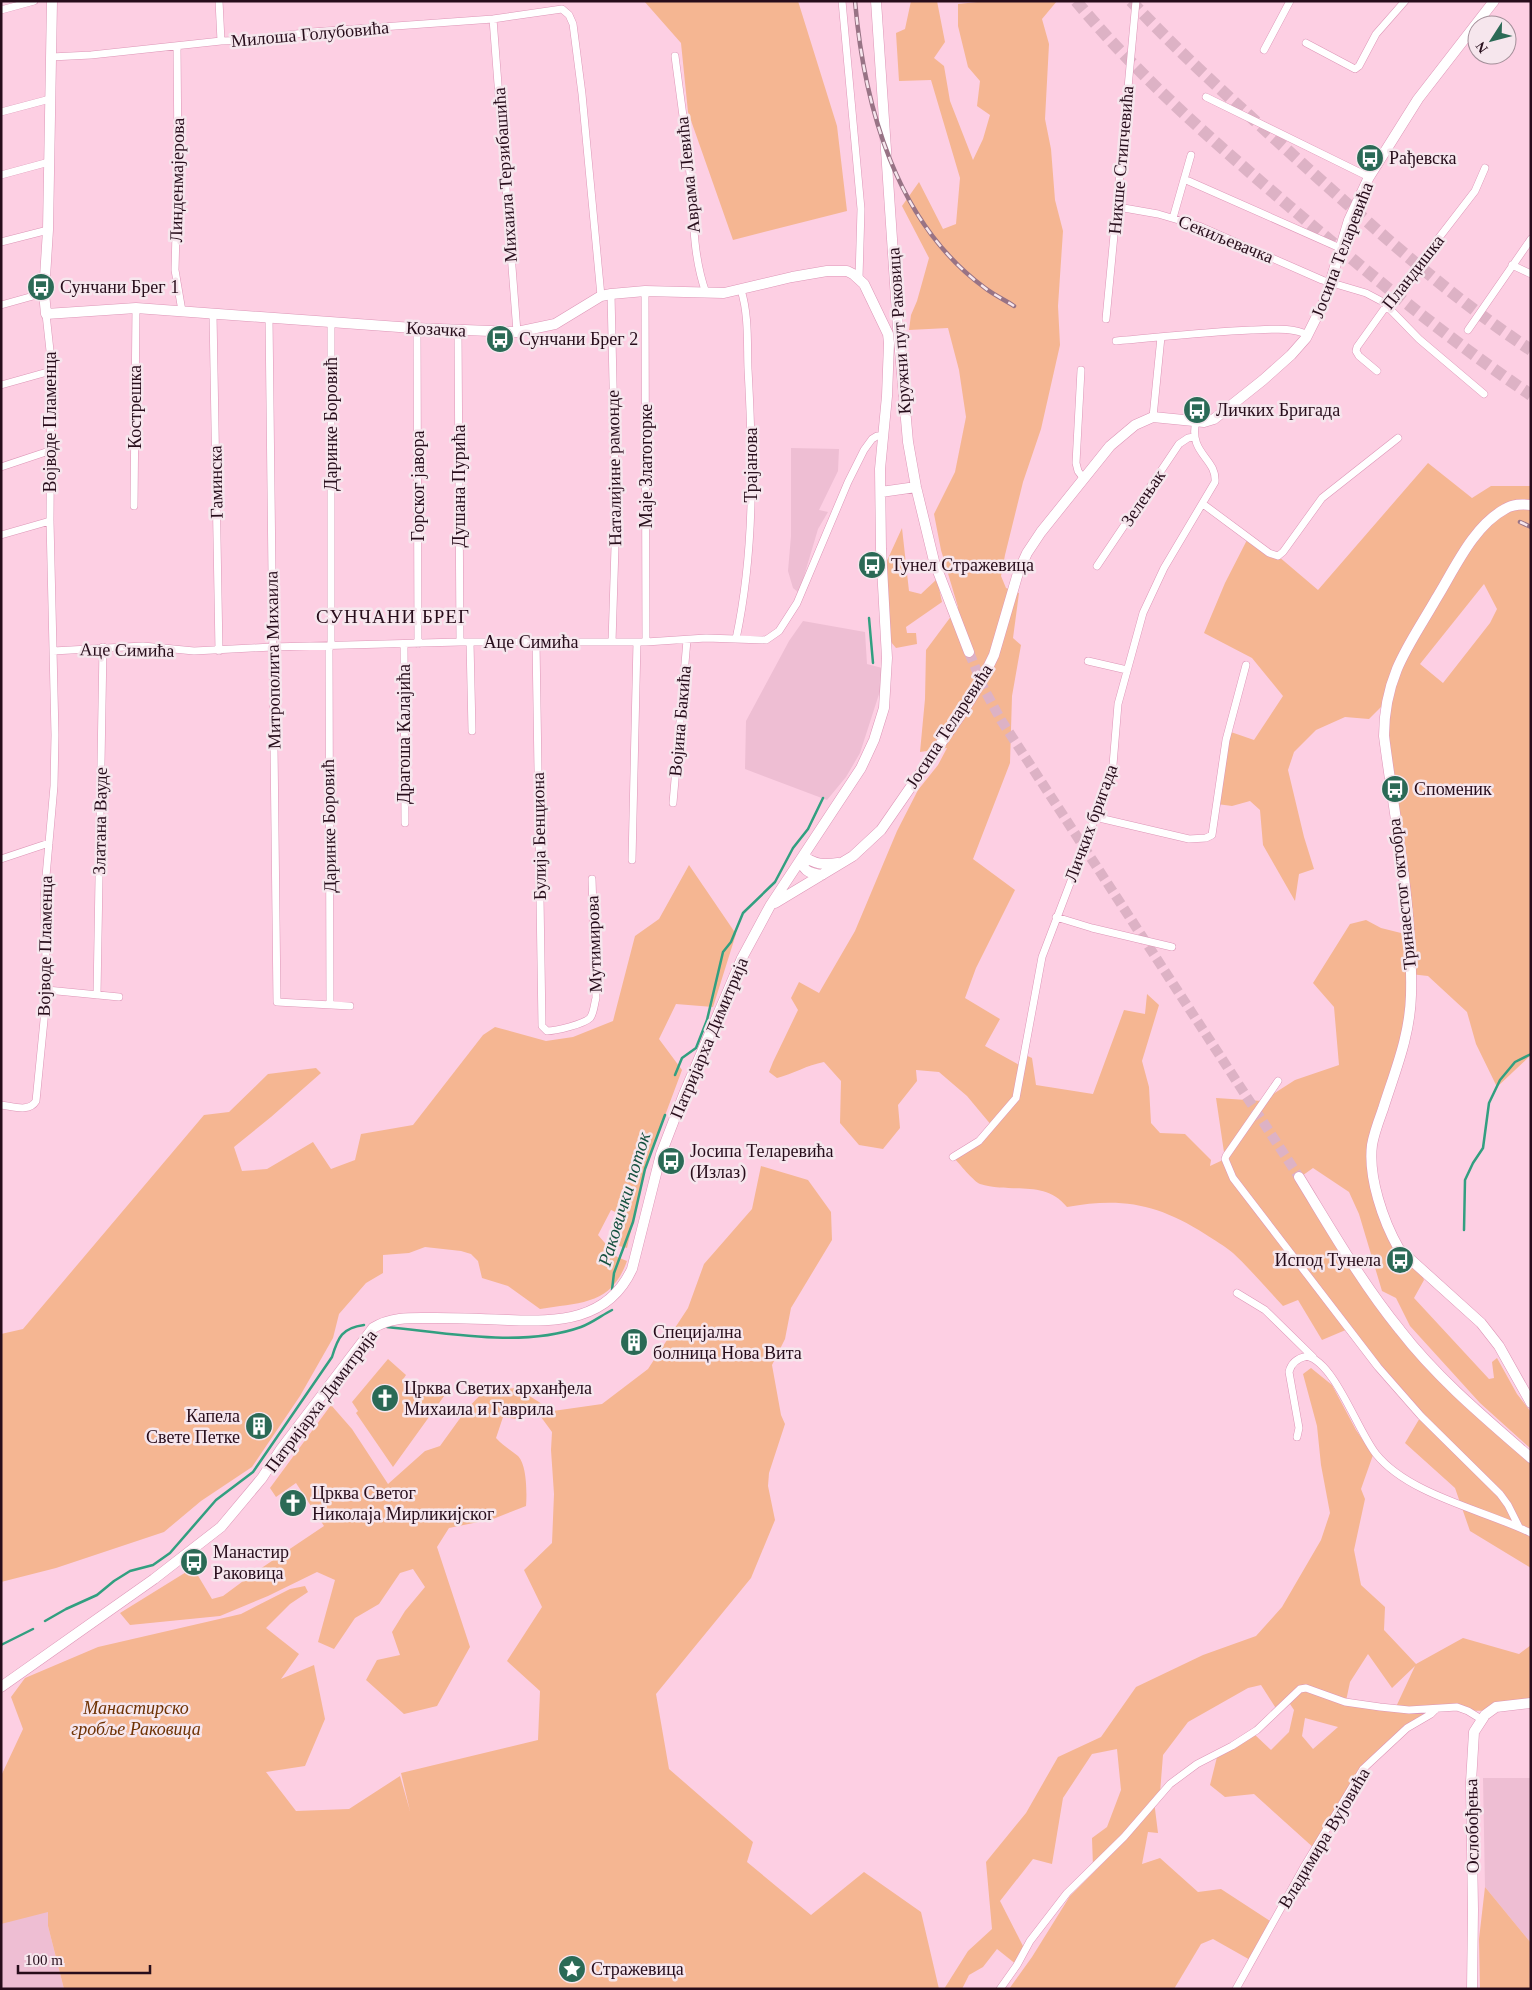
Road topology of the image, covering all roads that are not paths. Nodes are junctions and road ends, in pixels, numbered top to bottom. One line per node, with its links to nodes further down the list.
1 (34, 1): 10 (street)
2 (52, 1): 18 (street, Војводе Пламенца)
3 (218, 1): 13 (street)
4 (842, 1): 36 (street)
5 (876, 1): 72 (street, Кружни пут Раковица)
6 (1136, 1): 28 (street, Никше Стипчевића)
7 (1290, 1): 16 (street)
8 (1405, 1): 14 (street)
9 (1494, 1): 26 (street, Јосипа Теларевића)
10 (1, 10)
11 (567, 12): 12 (street, Милоша Голубовића); 42 (street, Наталијине рамонде)
12 (493, 19): 13 (street, Милоша Голубовића); 55 (street, Михаила Терзибашића)
13 (221, 42): 15 (street, Милоша Голубовића)
14 (1306, 43)
15 (177, 48): 18 (street, Милоша Голубовића); 46 (street, Линденмајерова)
16 (1264, 50)
17 (675, 56): 41 (street, Аврама Левића)
18 (51, 57): 20 (street, Војводе Пламенца)
19 (1206, 97): 26 (street)
20 (50, 99): 21 (street); 23 (street, Војводе Пламенца)
21 (1, 112)
22 (1191, 155): 27 (street)
23 (49, 162): 25 (street); 30 (street, Војводе Пламенца)
24 (1485, 168): 44 (street, Пландишка)
25 (1, 175)
26 (1369, 177): 33 (street, Јосипа Теларевића)
27 (1184, 179): 29 (street); 33 (street)
28 (1118, 207): 29 (street, Секиљевачка); 50 (street, Никше Стипчевића)
29 (1173, 218): 37 (street, Секиљевачка)
30 (48, 230): 32 (street); 40 (street, Војводе Пламенца)
31 (1531, 239): 34 (street)
32 (1, 242)
33 (1340, 248): 37 (street, Јосипа Теларевића)
34 (1512, 265): 35 (street); 53 (street)
35 (1531, 274)
36 (859, 278): 38 (street, Козачка); 66 (street)
37 (1331, 282): 44 (street, Секиљевачка); 56 (street, Јосипа Теларевића)
38 (741, 290): 41 (street, Козачка); 80 (street, Трајанова)
39 (645, 291): 41 (street, Козачка); 42 (street, Козачка); 87 (street, Маје Златогорке)
40 (44, 293): 43 (street); 47 (street, Војводе Пламенца)
41 (706, 293)
42 (606, 295): 55 (street, Козачка); 85 (street, Наталијине рамонде)
43 (1, 305)
44 (1387, 306): 61 (street, Пландишка); 63 (street, Секиљевачка)
45 (136, 308): 46 (street, Козачка); 47 (street, Козачка); 76 (street, Кострешка)
46 (182, 312): 48 (street, Козачка)
47 (46, 314): 60 (street, Војводе Пламенца)
48 (214, 314): 49 (street, Козачка); 94 (street, Гаминска)
49 (269, 318): 51 (street, Козачка); 90 (street, Митрополита Михаила)
50 (1106, 319)
51 (331, 323): 52 (street, Козачка); 91 (street, Даринке Боровић)
52 (417, 329): 54 (street, Козачка); 89 (street, Горског јавора)
53 (1468, 330)
54 (458, 331): 55 (street, Козачка); 82 (street, Душана Пурића)
55 (517, 332)
56 (1308, 335): 57 (street); 65 (street, Јосипа Теларевића)
57 (1161, 337): 58 (street); 64 (street)
58 (1116, 341)
59 (1081, 370): 71 (street)
60 (51, 371): 62 (street); 69 (street, Војводе Пламенца)
61 (1377, 371)
62 (1, 385)
63 (1484, 394)
64 (1152, 417): 65 (street, Јосипа Теларевића); 71 (street, Јосипа Теларевића)
65 (1196, 422): 67 (street)
66 (884, 436): 73 (street, Патријарха Димитрија); 80 (street, Аце Симића)
67 (1194, 437): 74 (street, Личких бригада); 79 (street, Зелењак)
68 (1398, 438): 74 (street)
69 (49, 451): 70 (street); 77 (street, Војводе Пламенца)
70 (1, 467)
71 (1084, 478): 107 (street, Јосипа Теларевића)
72 (916, 487): 73 (street); 95 (street, Кружни пут Раковица)
73 (880, 492): 105 (street, Патријарха Димитрија)
74 (1203, 504): 98 (street, Личких бригада)
75 (1531, 505): 125 (street, Тринаестог октобра)
76 (134, 506)
77 (50, 521): 78 (street); 93 (street, Војводе Пламенца)
78 (1, 535)
79 (1097, 566)
80 (736, 639): 81 (street, Аце Симића)
81 (687, 640): 87 (street, Аце Симића); 100 (street, Војина Бакића)
82 (460, 642): 83 (street, Аце Симића); 89 (street, Аце Симића)
83 (470, 642): 84 (street, Аце Симића); 99 (street)
84 (536, 642): 85 (street, Аце Симића); 118 (street, Булија Бенциона)
85 (612, 642): 86 (street, Аце Симића)
86 (637, 642): 87 (street, Аце Симића); 106 (street)
87 (646, 642)
88 (404, 644): 89 (street, Аце Симића); 91 (street, Аце Симића); 102 (street, Драгоша Калајића)
89 (418, 644)
90 (272, 646): 91 (street, Аце Симића); 94 (street, Аце Симића); 116 (street, Митрополита Михаила)
91 (330, 646): 116 (street, Даринке Боровић)
92 (103, 647): 93 (street, Аце Симића); 94 (street, Аце Симића); 114 (street, Златана Вауде)
93 (53, 651): 103 (street, Војводе Пламенца)
94 (219, 651)
95 (969, 652)
96 (1088, 661): 98 (street)
97 (1246, 665): 101 (street)
98 (1127, 670): 101 (street, Личких бригада)
99 (472, 731)
100 (673, 803)
101 (1095, 817): 111 (street, Личких бригада)
102 (405, 823)
103 (49, 844): 104 (street, Војводе Пламенца); 113 (street, Војводе Пламенца)
104 (1, 858)
105 (803, 858): 107 (street); 108 (street); 110 (street, Патријарха Димитрија)
106 (632, 860)
107 (843, 862): 108 (street, Јосипа Теларевића)
108 (822, 875): 110 (street, Јосипа Теларевића)
109 (592, 880): 118 (street, Мутимирова)
110 (770, 906): 130 (street, Патријарха Димитрија)
111 (1056, 917): 112 (street); 121 (street, Личких бригада)
112 (1172, 947)
113 (47, 990): 114 (street); 120 (street, Војводе Пламенца)
114 (98, 995): 115 (street)
115 (119, 997)
116 (330, 1005): 117 (street)
117 (350, 1006)
118 (544, 1029)
119 (1278, 1082): 128 (street)
120 (1, 1105)
121 (953, 1157)
122 (1299, 1178): 127 (street)
123 (1237, 1293): 124 (street)
124 (1313, 1358): 126 (street); 128 (street)
125 (1531, 1403)
126 (1297, 1437)
127 (1531, 1458)
128 (1519, 1527): 129 (street)
129 (1531, 1533)
130 (4, 1683)
131 (1531, 1703): 133 (street)
132 (1436, 1708): 133 (street); 134 (street); 135 (street, Владимира Вујовића)
133 (1481, 1719): 136 (street, Ослобођења)
134 (1000, 1989)
135 (1236, 1989)
136 (1472, 1989)

